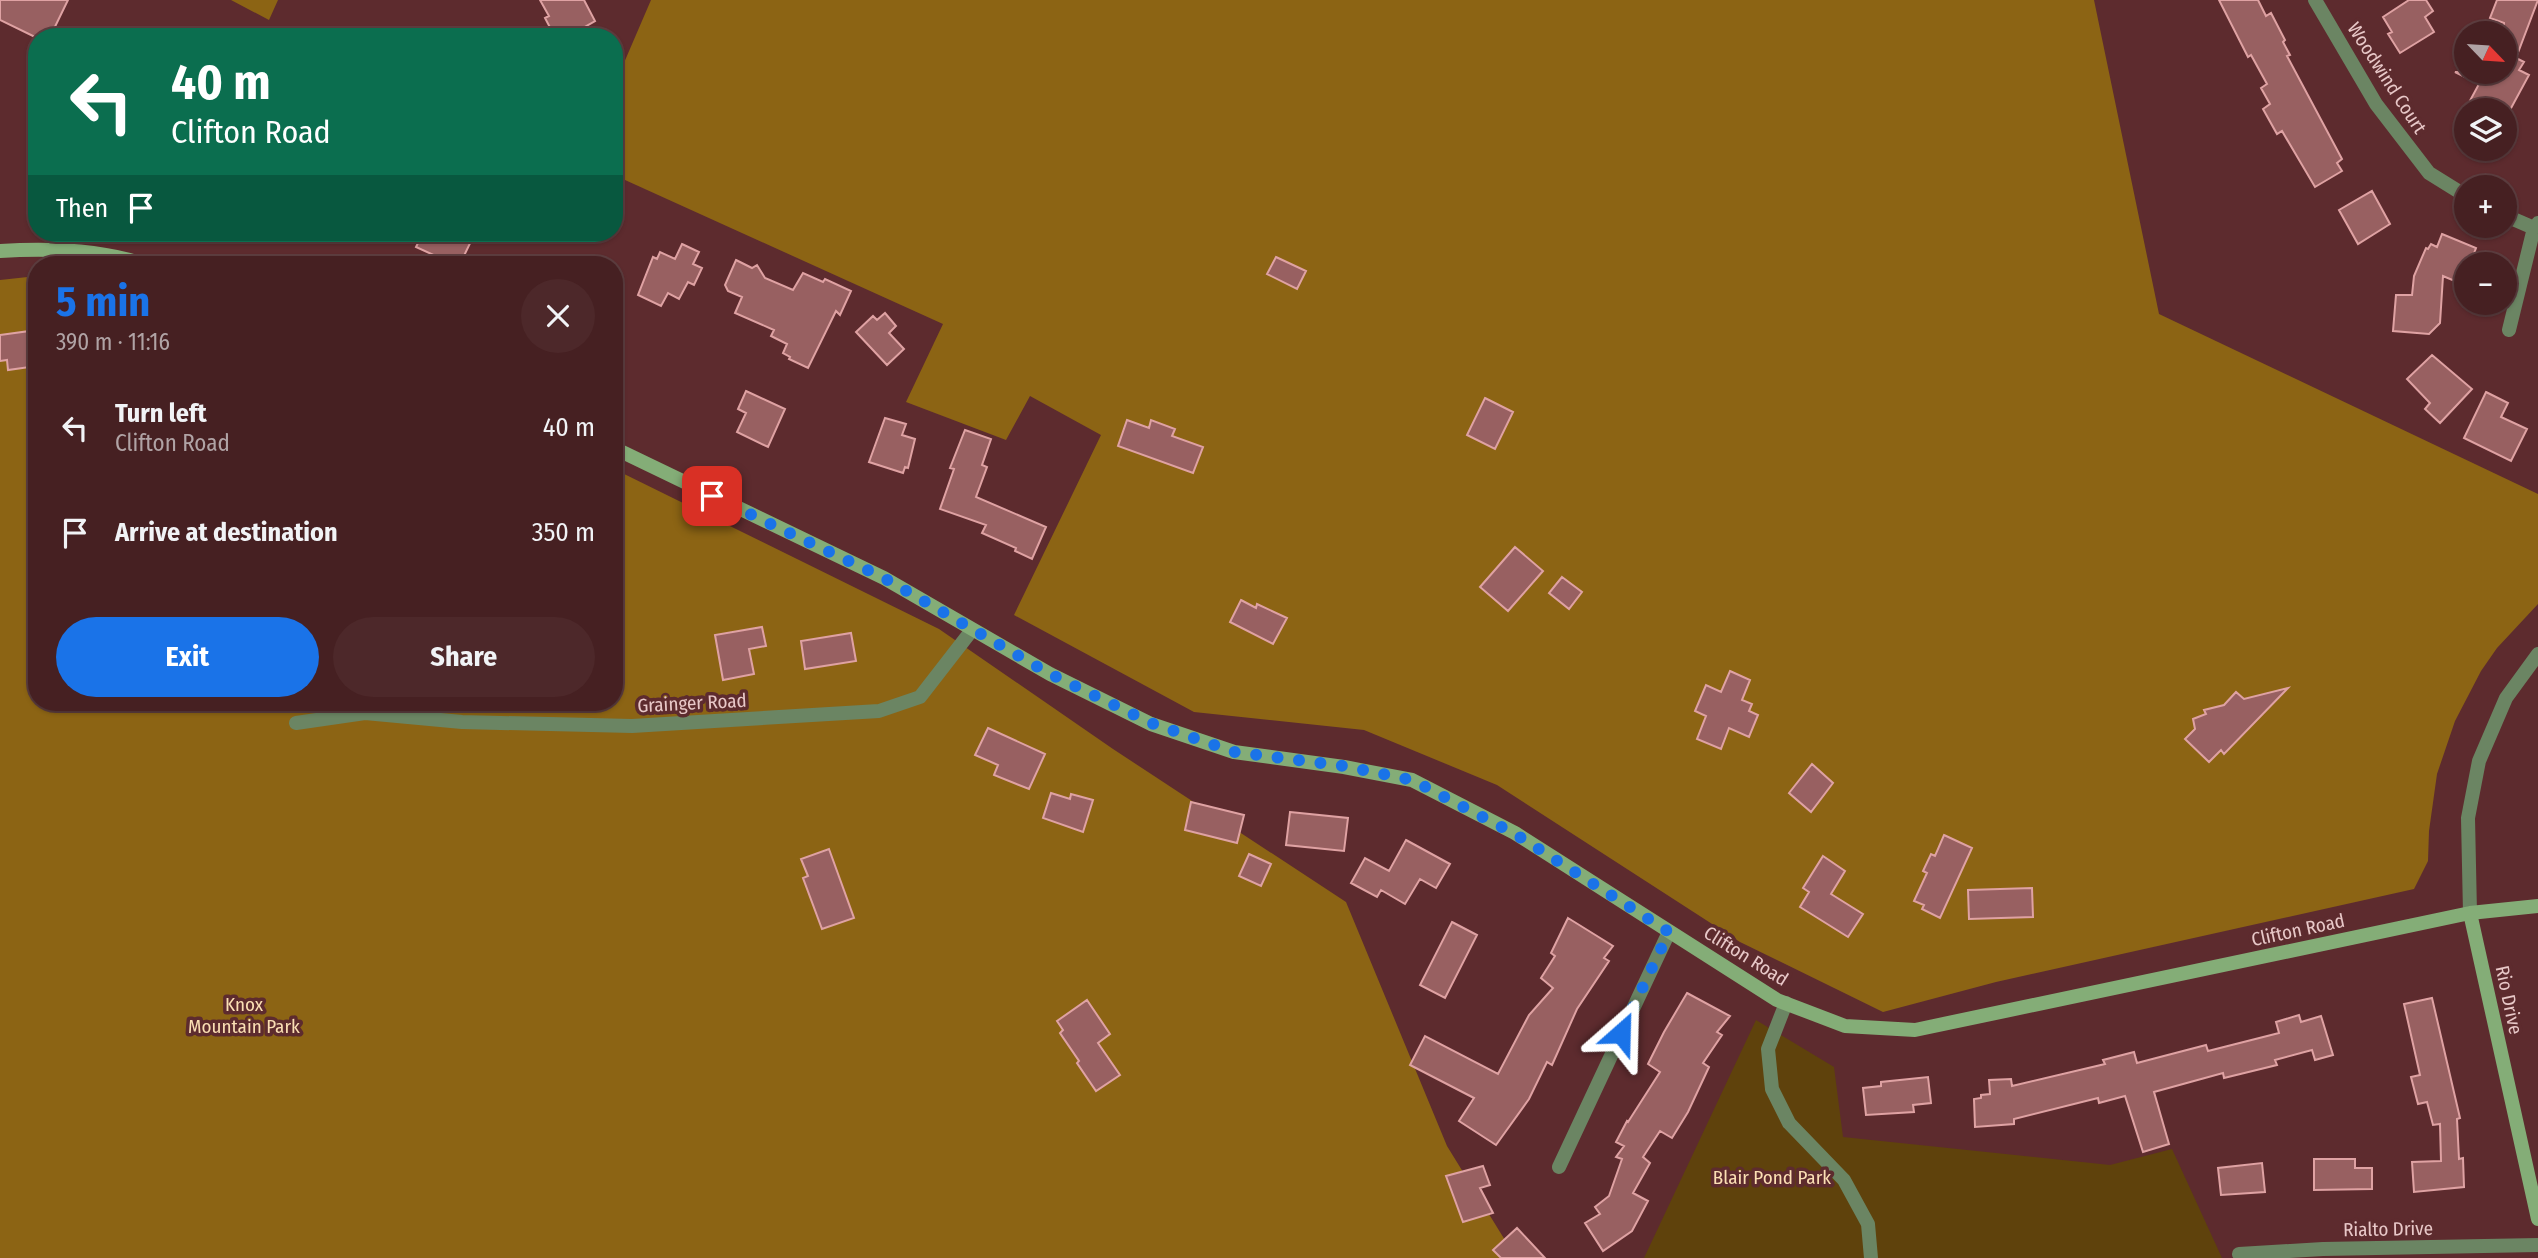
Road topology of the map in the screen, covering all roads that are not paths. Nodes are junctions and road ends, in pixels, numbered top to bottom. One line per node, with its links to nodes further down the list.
1 (2315, 0): 2 (street, Woodwind Court)
2 (2454, 188)
3 (2517, 219): 4 (street)
4 (2536, 225): 7 (street)
5 (0, 251): 6 (main road)
6 (109, 256)
7 (2509, 330)
8 (623, 452): 9 (main road, Clifton Road)
9 (972, 630): 11 (street, Grainger Road); 14 (main road, Clifton Road)
10 (2538, 654): 13 (street)
11 (296, 723)
12 (2538, 906): 13 (main road, Clifton Road)
13 (2470, 912): 15 (main road, Clifton Road); 17 (main road, Rio Drive)
14 (1669, 932): 15 (main road, Clifton Road); 16 (street)
15 (1786, 1003): 21 (street)
16 (1559, 1167)
17 (2538, 1219)
18 (2538, 1245): 20 (street, Rialto Drive)
19 (2239, 1254): 20 (street, Rialto Drive)
20 (2323, 1254)
21 (1871, 1258)

